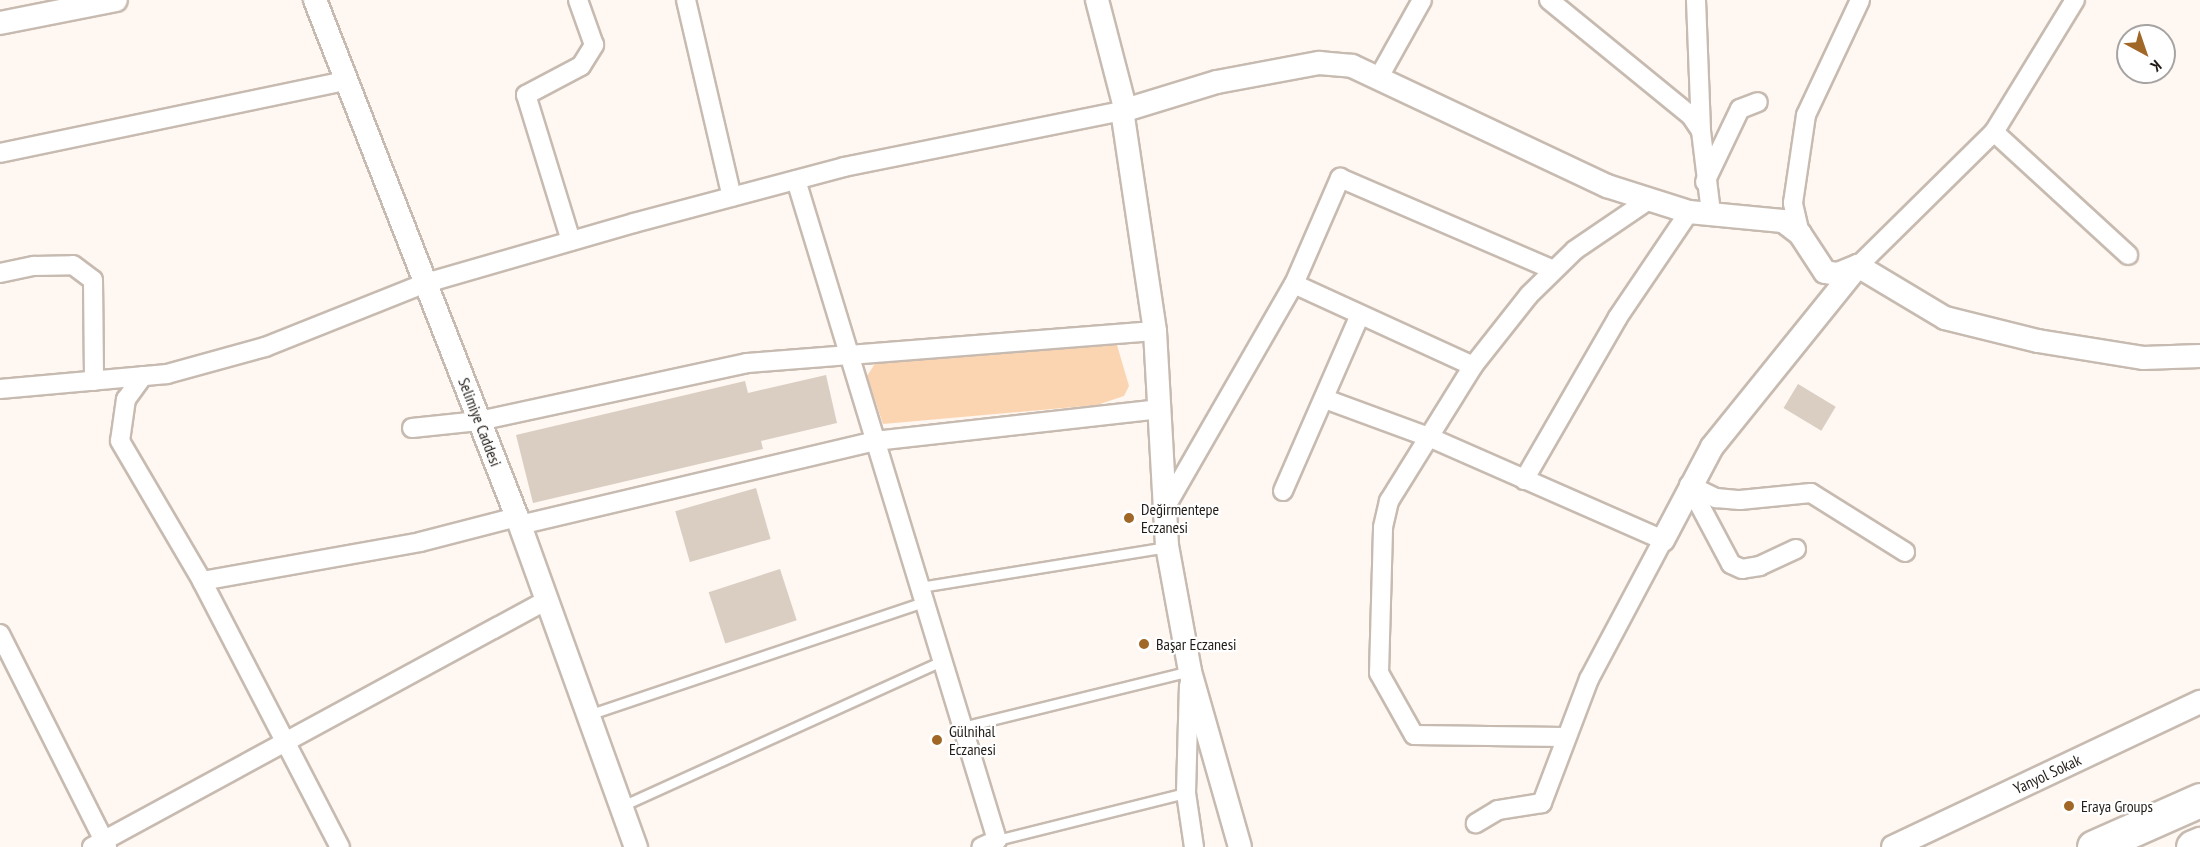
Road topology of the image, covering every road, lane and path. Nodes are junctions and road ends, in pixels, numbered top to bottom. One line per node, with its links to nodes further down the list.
1 (116, 0): 11 (street)
2 (315, 0): 13 (street, Selimiye Caddesi)
3 (578, 0): 25 (street)
4 (686, 0): 21 (street)
5 (1097, 0): 15 (street)
6 (1422, 0): 12 (street)
7 (1550, 0): 16 (street)
8 (1696, 0): 16 (street)
9 (1860, 0): 24 (street)
10 (2075, 0): 17 (street)
11 (0, 23)
12 (1379, 77): 15 (street); 22 (street)
13 (346, 81): 18 (street); 30 (street, Selimiye Caddesi)
14 (1758, 102): 20 (street)
15 (1124, 111): 19 (street); 33 (street)
16 (1701, 131): 20 (street)
17 (1994, 132): 26 (street); 27 (street)
18 (0, 153)
19 (796, 180): 21 (street); 34 (street)
20 (1705, 182): 23 (street)
21 (732, 197): 25 (street)
22 (1647, 201): 23 (street); 28 (street)
23 (1700, 212): 24 (street); 46 (street)
24 (1800, 234): 27 (street)
25 (571, 241): 30 (street)
26 (2128, 255)
27 (1858, 266): 35 (street); 47 (street)
28 (1551, 269): 31 (street); 36 (street)
29 (0, 273): 38 (street)
30 (426, 284): 37 (street); 42 (street, Selimiye Caddesi)
31 (1294, 284): 32 (street); 49 (street)
32 (1360, 315): 36 (street); 40 (street)
33 (1155, 331): 34 (street); 41 (street)
34 (849, 353): 42 (street); 45 (street)
35 (2200, 356)
36 (1473, 366): 44 (street)
37 (143, 376): 38 (street); 55 (street)
38 (94, 381): 39 (street)
39 (0, 389)
40 (1325, 399): 44 (street); 48 (street)
41 (1160, 409): 45 (street); 49 (street)
42 (479, 420): 43 (street); 50 (street, Selimiye Caddesi)
43 (412, 428)
44 (1431, 438): 46 (street); 64 (street)
45 (875, 441): 50 (street); 56 (street)
46 (1524, 480): 51 (street)
47 (1689, 486): 51 (street); 53 (street); 54 (street)
48 (1283, 490)
49 (1165, 508): 52 (street)
50 (518, 521): 55 (street); 57 (street, Selimiye Caddesi)
51 (1663, 540): 64 (street)
52 (1167, 546): 56 (lane); 60 (street)
53 (1797, 549)
54 (1905, 552)
55 (201, 582): 65 (street)
56 (922, 595): 59 (street); 62 (lane)
57 (547, 600): 62 (street, Selimiye Caddesi); 65 (street)
58 (0, 634): 72 (street)
59 (942, 661): 63 (street); 68 (lane)
60 (1190, 671): 63 (lane); 66 (street); 76 (street)
61 (2200, 702): 77 (street, Yanyol Sokak)
62 (588, 715): 68 (street, Selimiye Caddesi)
63 (962, 727): 70 (street)
64 (1563, 737): 69 (street)
65 (285, 742): 72 (street); 73 (street)
66 (1186, 793): 70 (lane); 75 (street)
67 (2200, 800): 78 (highway)
68 (621, 806): 74 (street, Selimiye Caddesi)
69 (1476, 824)
70 (989, 844)
71 (2200, 844): 79 (highway)
72 (101, 845)
73 (340, 847)
74 (636, 847)
75 (1194, 847)
76 (1240, 847)
77 (1893, 847)
78 (2094, 847)
79 (2193, 847)

